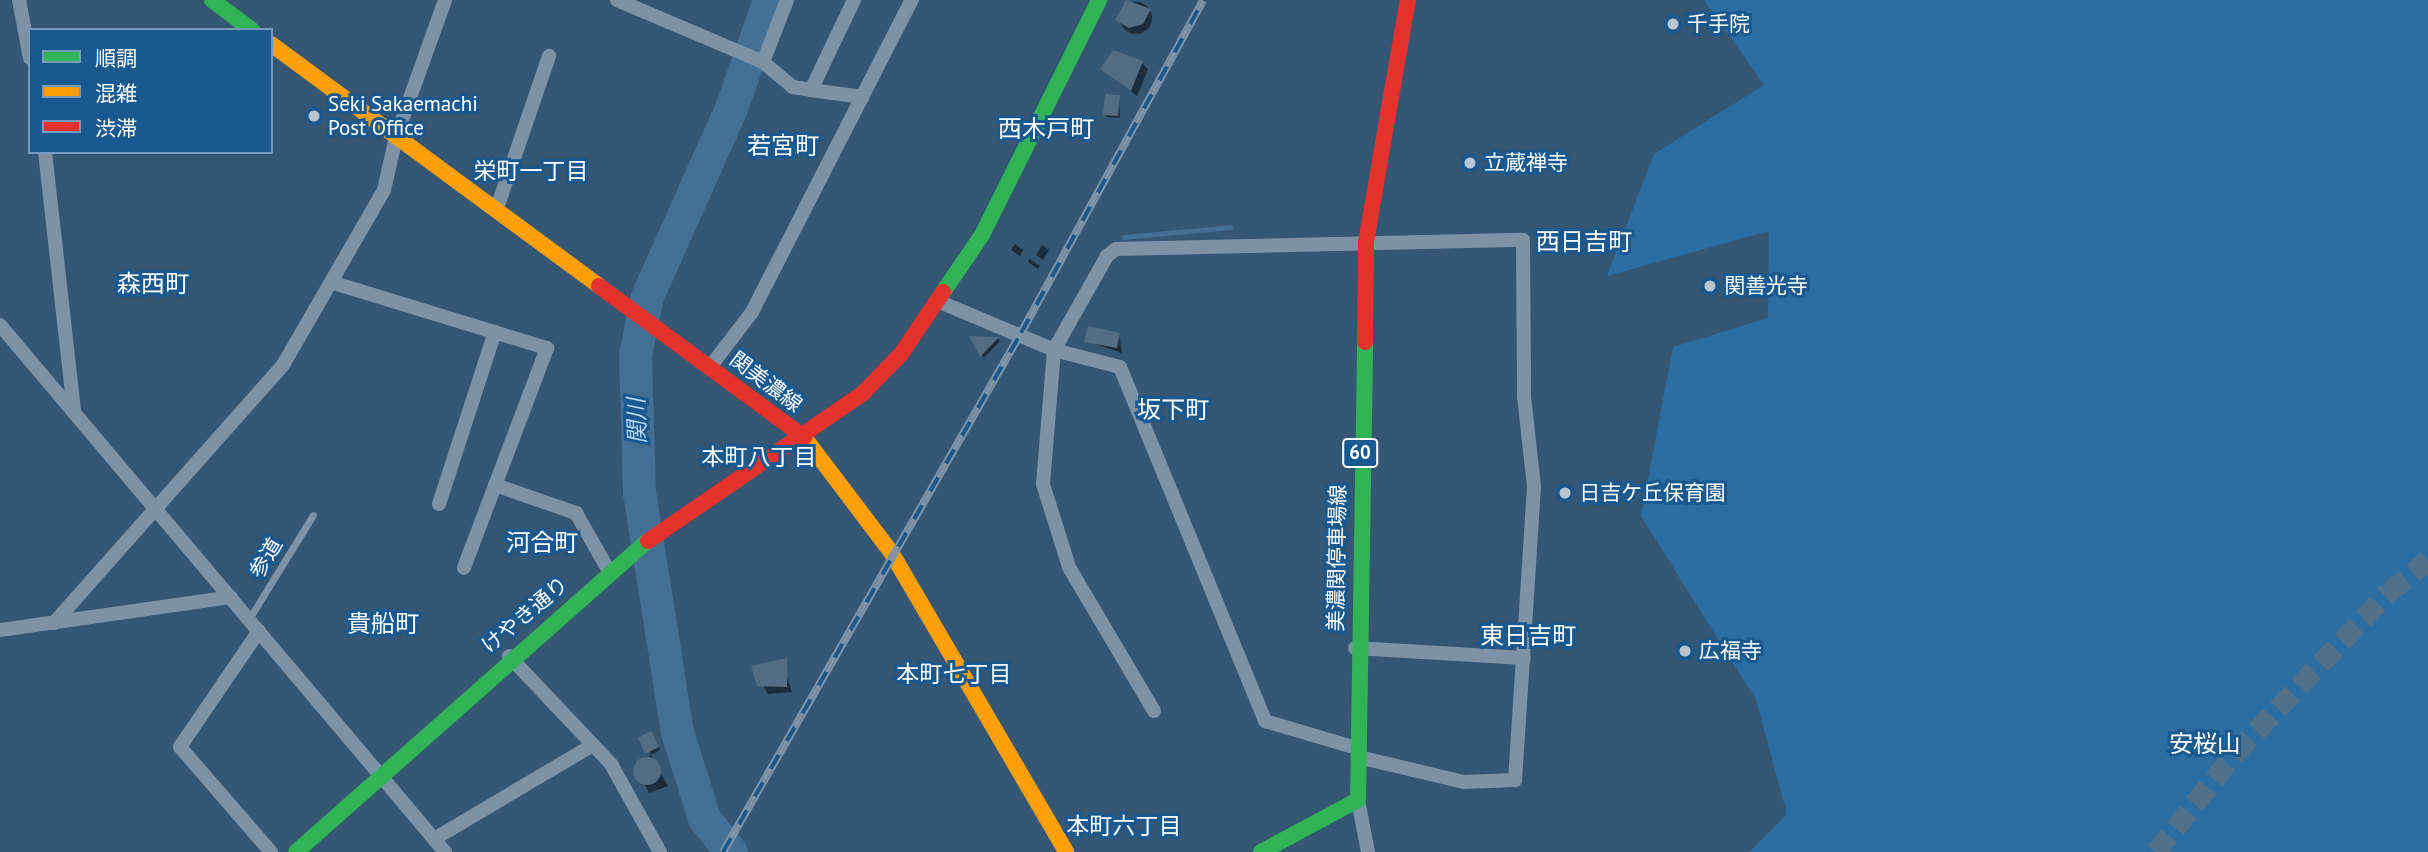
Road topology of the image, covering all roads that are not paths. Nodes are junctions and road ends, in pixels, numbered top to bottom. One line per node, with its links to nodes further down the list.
1 (19, 0): 12 (street)
2 (212, 0): 10 (main road)
3 (445, 0): 17 (street)
4 (617, 0): 14 (street)
5 (788, 0): 14 (street)
6 (854, 0): 15 (street)
7 (912, 0): 16 (street)
8 (1100, 0): 22 (main road, 関美濃線)
9 (1408, 0): 20 (main road, 美濃関停車場線 / 60)
10 (249, 28)
11 (273, 45): 17 (main road, 関美濃線)
12 (28, 47)
13 (549, 57): 19 (street)
14 (763, 62): 15 (street)
15 (811, 90): 16 (street)
16 (863, 97): 26 (street)
17 (396, 137): 19 (main road, 関美濃線); 21 (street)
18 (44, 154): 27 (street)
19 (496, 211): 26 (main road, 関美濃線)
20 (1366, 242): 25 (street); 40 (main road, 美濃関停車場線 / 60); 42 (street)
21 (334, 283): 24 (street); 31 (street)
22 (940, 302): 25 (street); 28 (main road, 関美濃線)
23 (0, 325): 27 (street)
24 (495, 332): 29 (street); 30 (street)
25 (1054, 350): 43 (street); 45 (street)
26 (710, 367): 28 (main road, 関美濃線)
27 (74, 411): 31 (street)
28 (804, 437): 34 (main road, けやき通り); 53 (main road)
29 (495, 485): 33 (street); 34 (street)
30 (439, 504)
31 (157, 508): 35 (street); 37 (street)
32 (313, 515): 36 (lane, 参道)
33 (464, 568)
34 (609, 571): 41 (main road, けやき通り)
35 (231, 597): 36 (street); 37 (street)
36 (249, 619): 39 (street)
37 (54, 623): 38 (street)
38 (0, 631)
39 (259, 631): 46 (street); 49 (street)
40 (1355, 648): 42 (street); 45 (main road, 美濃関停車場線 / 60)
41 (509, 656): 44 (street); 46 (main road, けやき通り)
42 (1524, 658): 45 (street)
43 (1154, 711)
44 (593, 745): 48 (street); 52 (street)
45 (1358, 753): 47 (main road, 美濃関停車場線 / 60)
46 (379, 774): 48 (street); 50 (main road, けやき通り)
47 (1358, 800): 54 (main road); 55 (street)
48 (434, 839): 51 (street)
49 (271, 852)
50 (296, 852)
51 (445, 852)
52 (660, 852)
53 (1066, 852)
54 (1261, 852)
55 (1368, 852)

